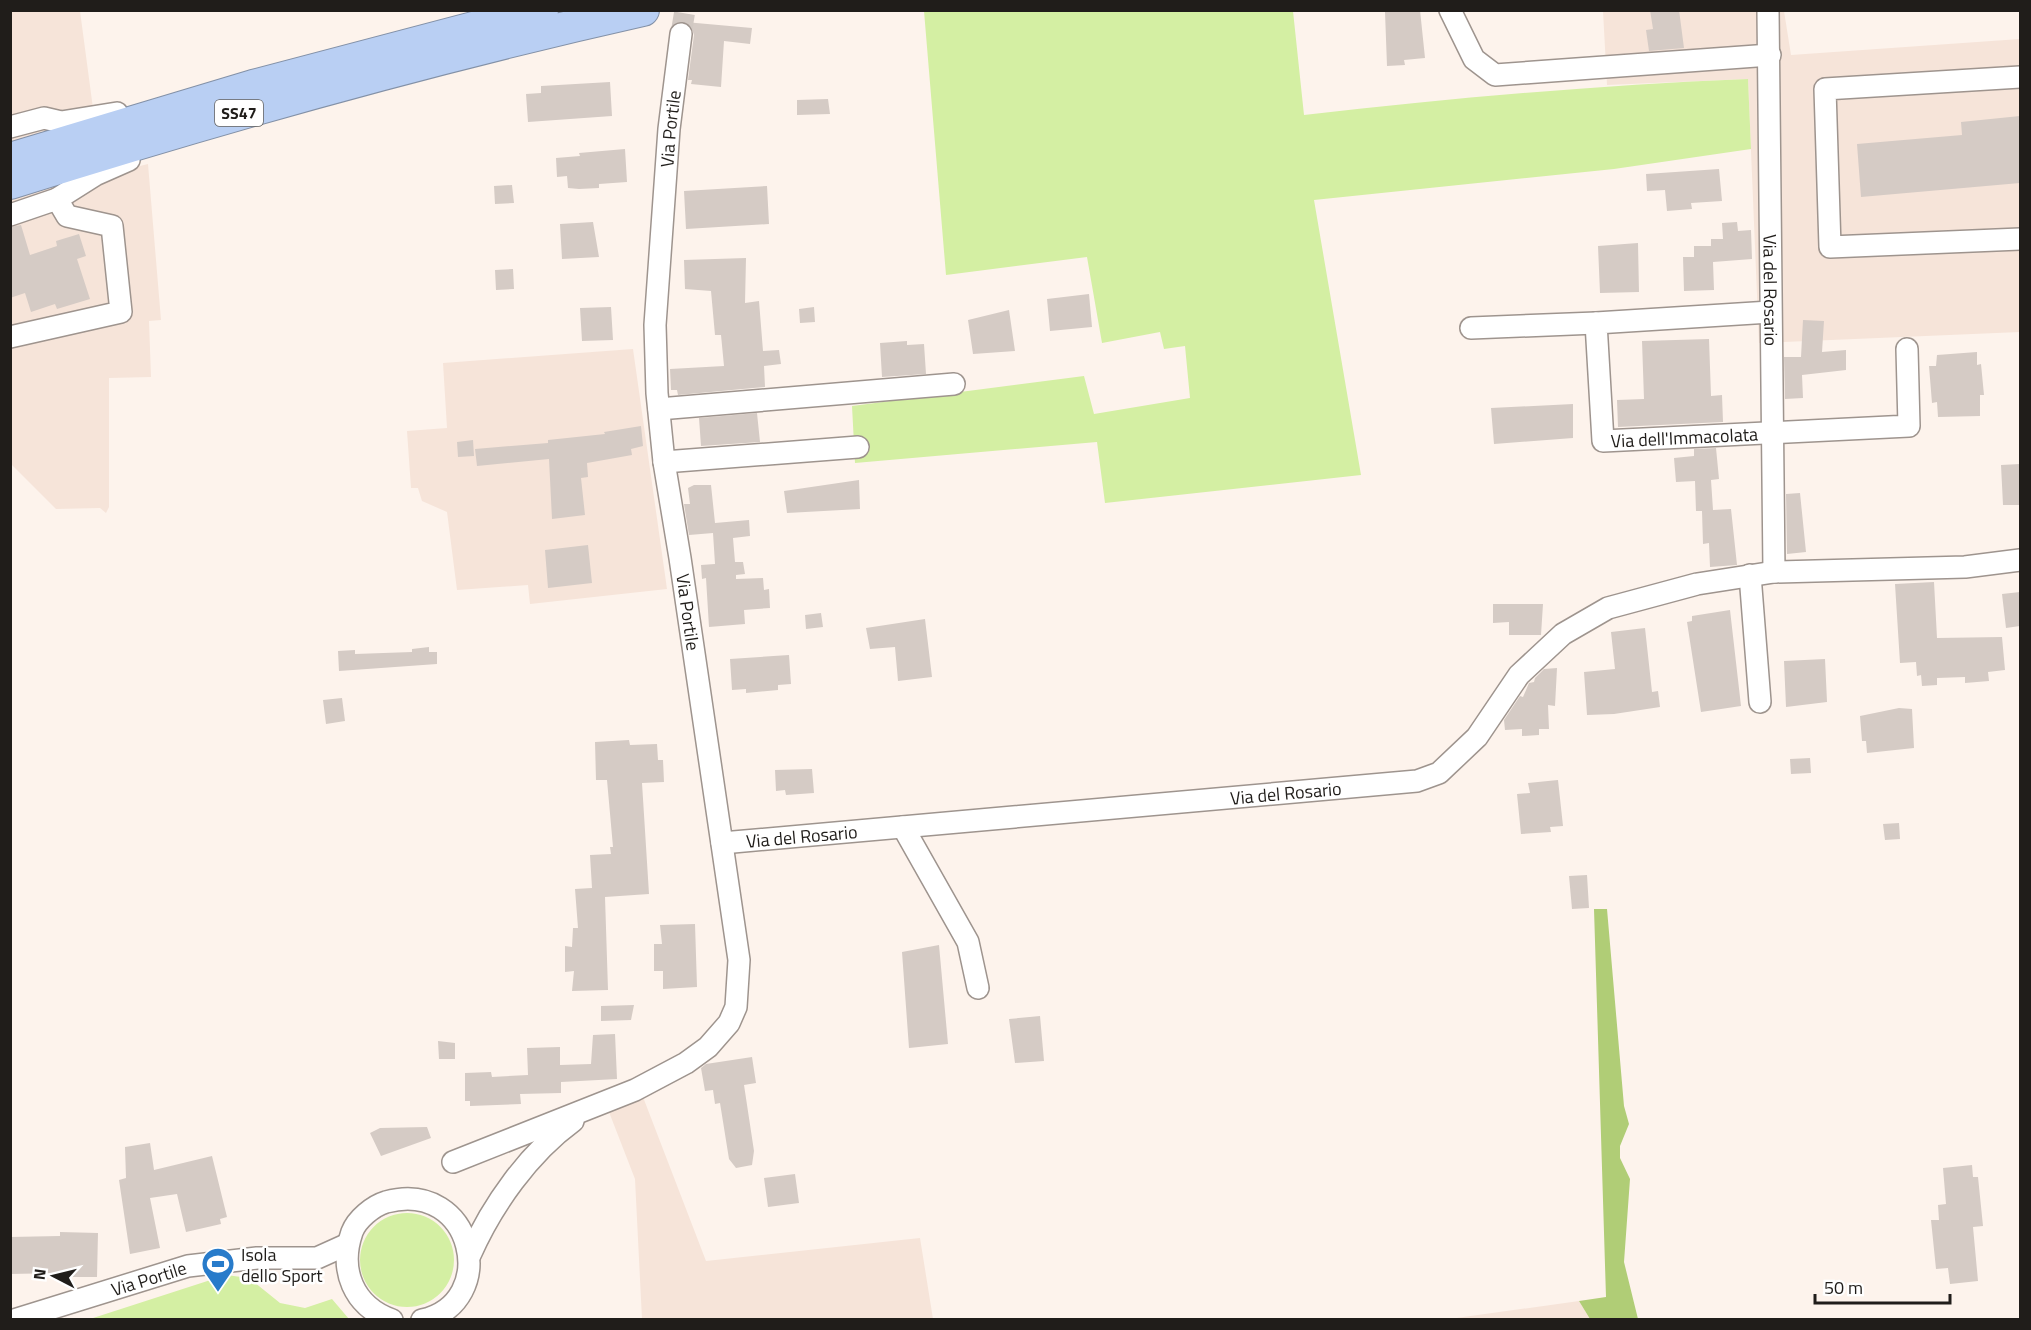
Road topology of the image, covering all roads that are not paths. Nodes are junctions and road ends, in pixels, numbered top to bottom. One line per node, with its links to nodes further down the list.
1 (542, 10): 8 (highway, SS47)
2 (643, 10): 9 (highway, SS47)
3 (1450, 10): 6 (street)
4 (1768, 10): 6 (street, Via del Rosario)
5 (681, 34): 22 (street, Via Portile)
6 (1770, 55): 16 (street, Via del Rosario)
7 (2020, 77): 15 (street)
8 (253, 86): 10 (street); 11 (highway, SS47)
9 (297, 96): 12 (highway, SS47); 13 (street)
10 (10, 127)
11 (10, 159)
12 (10, 183)
13 (57, 199): 14 (street); 19 (street)
14 (10, 215)
15 (2020, 239)
16 (1770, 312): 17 (street); 23 (street, Via del Rosario)
17 (1596, 323): 18 (street); 23 (street, Via dell'Immacolata)
18 (1472, 328)
19 (10, 337)
20 (1907, 350): 23 (street, Via dell'Immacolata)
21 (954, 384): 22 (street)
22 (659, 409): 25 (street, Via Portile)
23 (1772, 432): 27 (street, Via del Rosario)
24 (858, 447): 25 (street)
25 (664, 462): 31 (street, Via Portile)
26 (2020, 560): 27 (street, Via del Rosario)
27 (1774, 572): 28 (street, Via del Rosario)
28 (1750, 575): 29 (street); 30 (street, Via del Rosario)
29 (1760, 702)
30 (903, 827): 31 (street, Via del Rosario); 32 (street)
31 (722, 843): 33 (street, Via Portile)
32 (978, 988)
33 (589, 1108): 34 (street, Via Portile); 35 (street, Via Portile)
34 (453, 1162)
35 (503, 1198): 36 (street, Via Portile); 38 (street, Via Portile)
36 (447, 1212): 37 (street); 38 (street)
37 (348, 1244): 39 (street, Via Portile); 40 (street)
38 (470, 1255): 41 (street, Via Portile)
39 (287, 1260): 40 (street, Via Portile); 42 (street, Via Portile)
40 (351, 1286): 43 (street)
41 (453, 1310): 44 (street)
42 (14, 1320)
43 (392, 1320)
44 (422, 1320)

